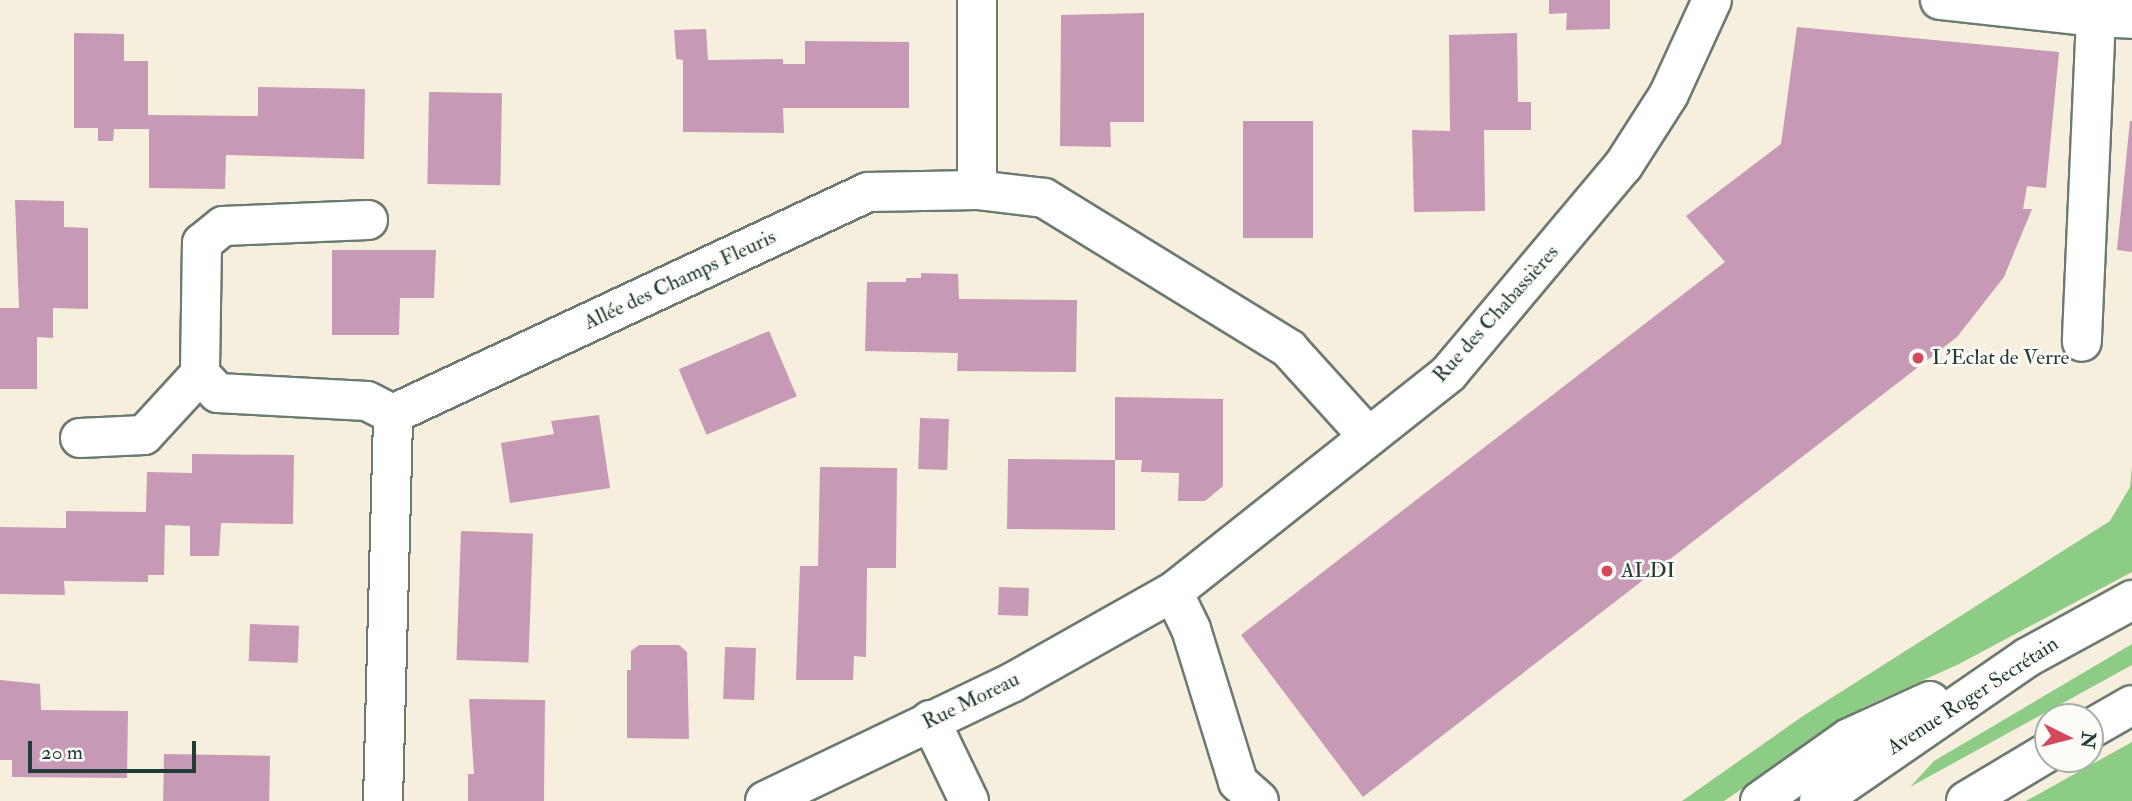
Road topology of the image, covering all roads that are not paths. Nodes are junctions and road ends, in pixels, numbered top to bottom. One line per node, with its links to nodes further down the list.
1 (977, 0): 5 (street)
2 (1712, 0): 10 (street, Rue des Chabassières)
3 (1940, 0): 4 (street)
4 (2114, 18): 7 (street)
5 (977, 190): 9 (street, Allée des Champs Fleuris); 10 (street, Allée des Champs Fleuris)
6 (368, 220): 8 (street)
7 (2082, 342)
8 (200, 374): 9 (street); 11 (street)
9 (393, 414): 20 (street)
10 (1368, 436): 12 (street, Rue des Chabassières)
11 (80, 438)
12 (1173, 592): 16 (street, Rue Moreau); 19 (street)
13 (2132, 600): 14 (street, Avenue Roger Secrétain)
14 (2028, 657): 23 (street); 24 (street, Avenue Roger Secrétain)
15 (2132, 705): 17 (street)
16 (930, 720): 21 (street, Rue Moreau); 22 (street)
17 (2104, 721)
18 (2034, 760): 25 (street)
19 (1236, 795)
20 (383, 801)
21 (765, 801)
22 (969, 801)
23 (1760, 801)
24 (1819, 801)
25 (1966, 801)

